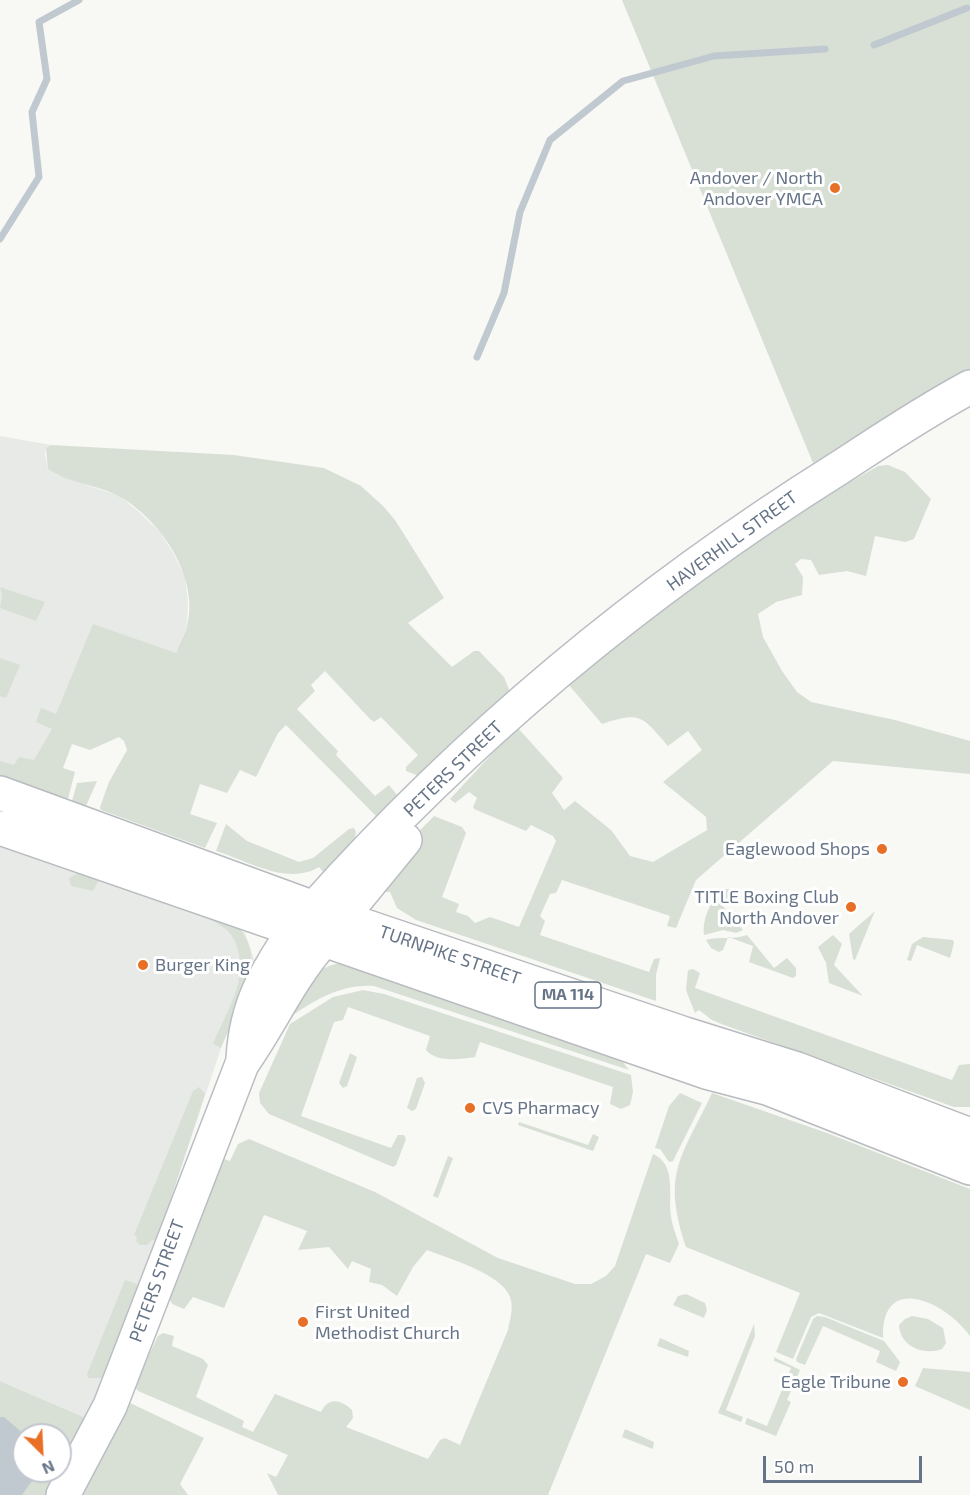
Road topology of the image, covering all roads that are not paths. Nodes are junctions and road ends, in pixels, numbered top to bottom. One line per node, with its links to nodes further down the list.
1 (970, 387): 2 (main road, HAVERHILL STREET)
2 (509, 716): 5 (main road, PETERS STREET)
3 (0, 793): 5 (main road, TURNPIKE STREET / MA 114)
4 (0, 828): 5 (main road, TURNPIKE STREET / MA 114)
5 (318, 924): 6 (main road, TURNPIKE STREET / MA 114); 7 (main road, TURNPIKE STREET / MA 114); 8 (main road, PETERS STREET)
6 (970, 1135)
7 (970, 1168)
8 (63, 1495)

